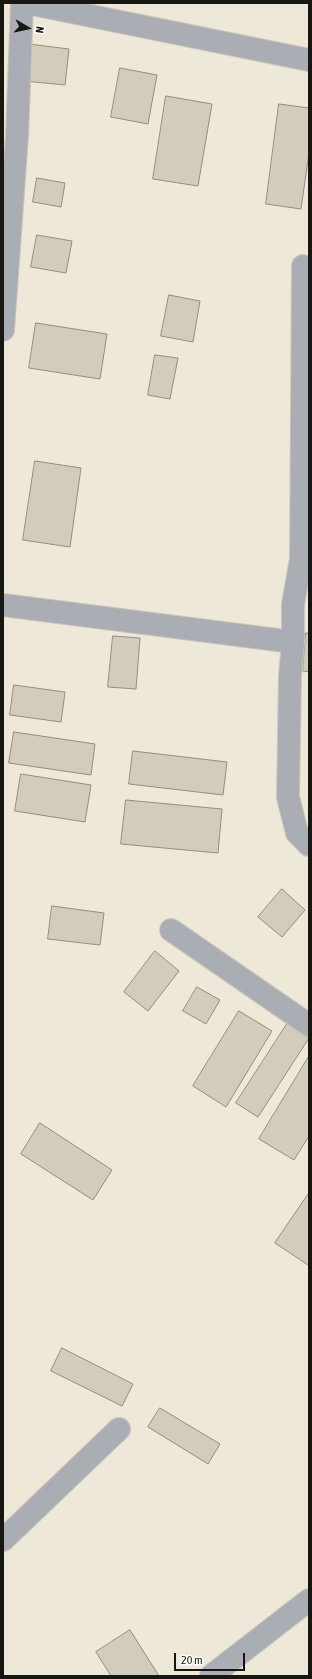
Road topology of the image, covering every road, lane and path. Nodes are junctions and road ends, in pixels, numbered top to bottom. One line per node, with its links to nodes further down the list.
1 (22, 3): 5 (street)
2 (27, 3): 3 (street)
3 (309, 60)
4 (303, 266): 7 (street)
5 (3, 330)
6 (3, 605): 7 (street)
7 (293, 642): 8 (street)
8 (309, 845)
9 (171, 930): 10 (street)
10 (309, 1025)
11 (119, 1428): 12 (street)
12 (3, 1540)
13 (309, 1600): 14 (street)
14 (211, 1676)

